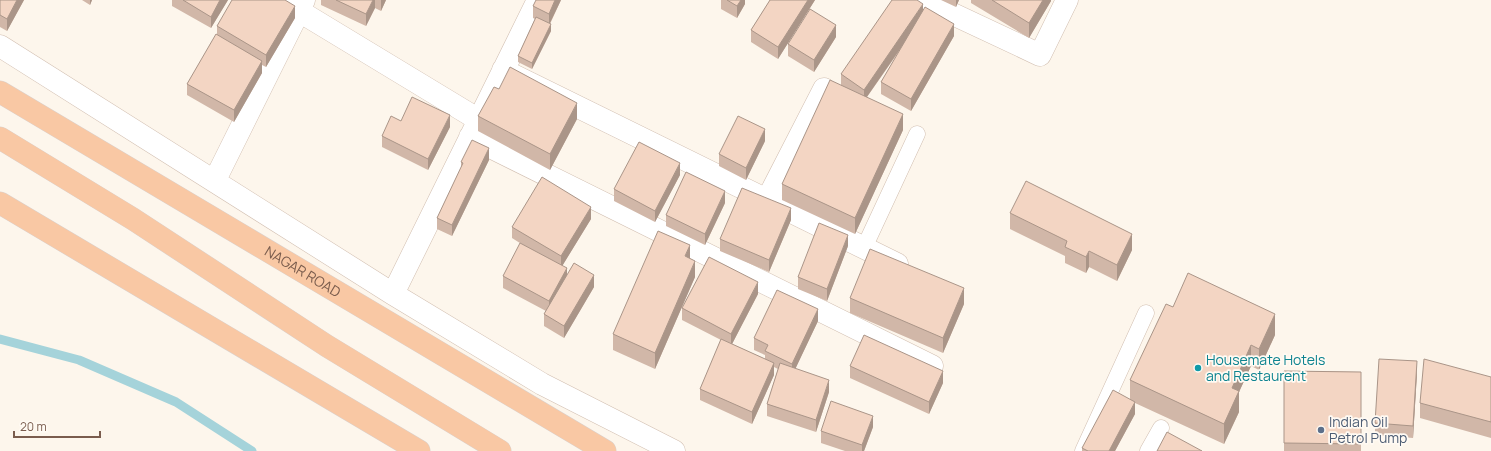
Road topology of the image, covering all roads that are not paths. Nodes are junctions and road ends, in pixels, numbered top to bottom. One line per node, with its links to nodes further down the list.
1 (538, 0): 6 (street)
2 (923, 0): 3 (street)
3 (1067, 0)
4 (295, 4): 9 (street); 12 (street)
5 (0, 46): 12 (street)
6 (503, 70): 9 (street); 13 (street)
7 (824, 89): 13 (street)
8 (0, 92): 23 (highway, NAGAR ROAD)
9 (474, 129): 17 (street); 19 (street)
10 (917, 134): 15 (lane)
11 (0, 138): 22 (highway)
12 (215, 180): 17 (street)
13 (767, 200): 15 (street)
14 (0, 203): 21 (highway)
15 (864, 248): 16 (street)
16 (918, 274)
17 (393, 294): 24 (street)
18 (1146, 313): 25 (lane)
19 (932, 366)
20 (1162, 428): 26 (lane)
21 (419, 451)
22 (500, 451)
23 (605, 451)
24 (674, 451)
25 (1083, 451)
26 (1148, 451)

